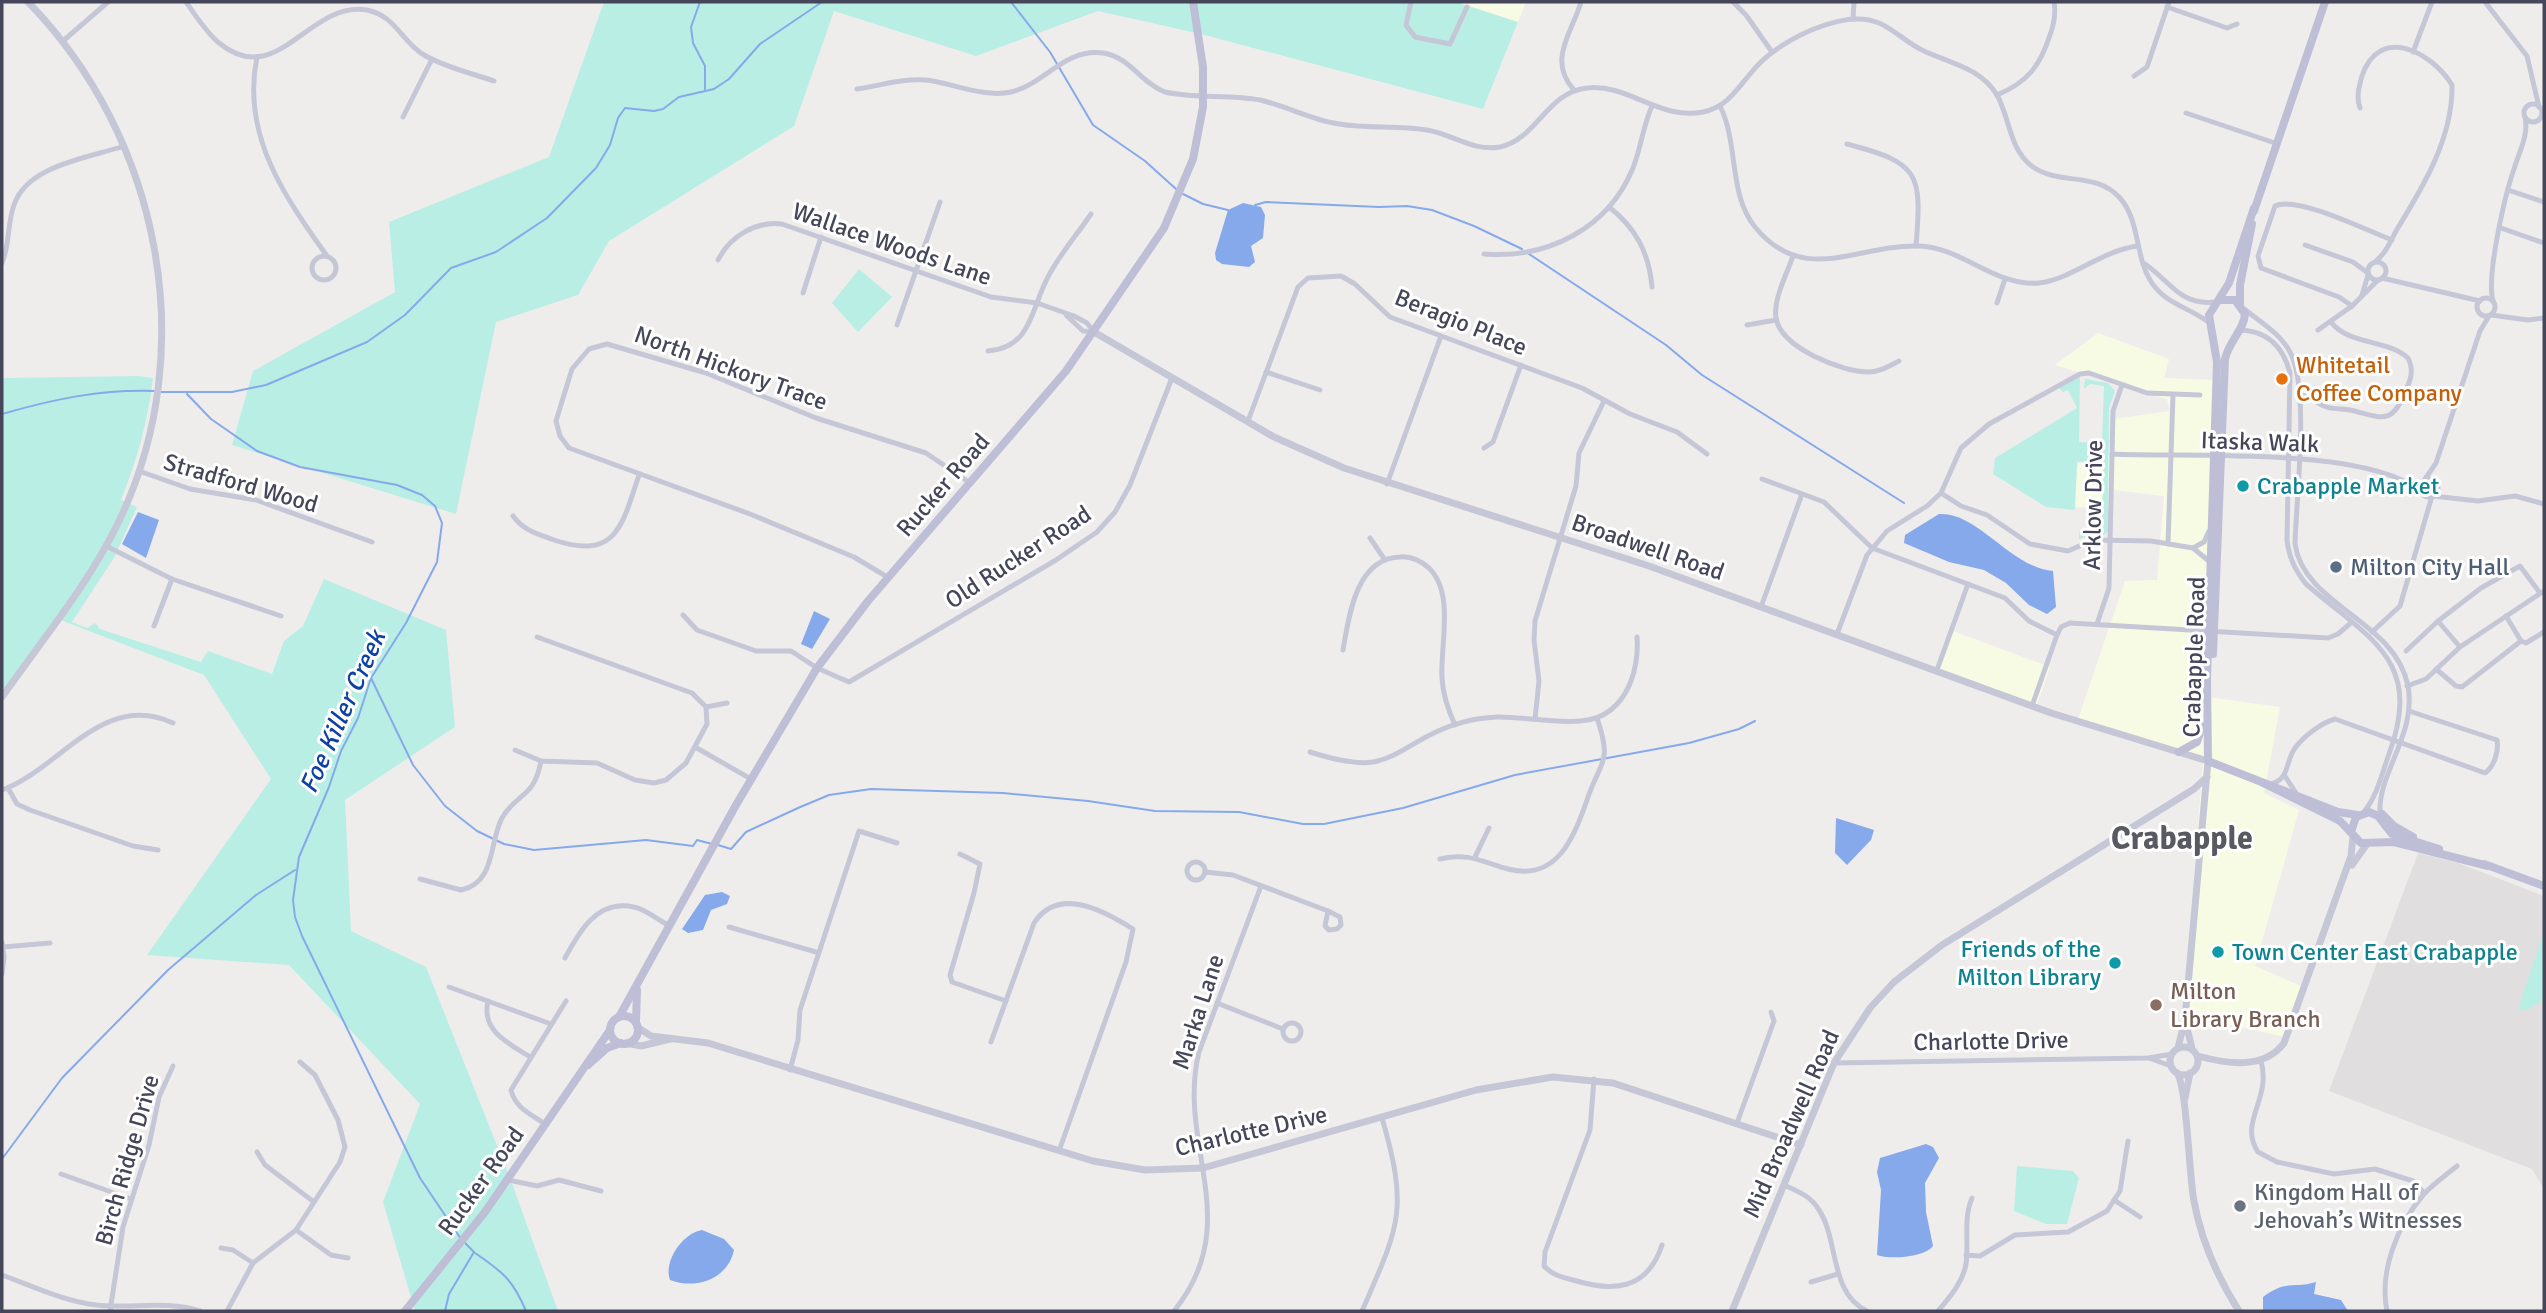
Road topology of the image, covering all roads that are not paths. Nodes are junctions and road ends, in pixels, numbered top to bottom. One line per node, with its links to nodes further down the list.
1 (28, 2): 18 (street)
2 (108, 2): 18 (street)
3 (186, 2): 21 (street)
4 (1193, 2): 29 (main road, Rucker Road)
5 (1411, 2): 15 (street)
6 (1581, 2): 26 (street)
7 (1733, 2): 19 (street)
8 (1854, 2): 16 (street)
9 (2054, 2): 28 (street)
10 (2325, 2): 41 (main road)
11 (2432, 2): 20 (street)
12 (2485, 2): 27 (street)
13 (2168, 4): 17 (street); 23 (street)
14 (364, 5): 21 (street); 22 (street)
15 (1467, 7)
16 (1853, 18): 19 (street); 28 (street)
17 (2237, 24)
18 (63, 41): 43 (street)
19 (1772, 52): 32 (street)
20 (2413, 52): 34 (street); 52 (street)
21 (257, 57): 59 (street)
22 (432, 59): 24 (street); 37 (street)
23 (2134, 76)
24 (494, 82)
25 (857, 89): 29 (street)
26 (1574, 90): 29 (street); 31 (street)
27 (2535, 90): 30 (street); 33 (street)
28 (1997, 95): 56 (street)
29 (1204, 96): 96 (main road, Rucker Road)
30 (2530, 105): 33 (street); 38 (street)
31 (1652, 106): 32 (street); 47 (street)
32 (1720, 106): 60 (street)
33 (2539, 107): 36 (street)
34 (2360, 108)
35 (2186, 113): 41 (street)
36 (2543, 116): 39 (street)
37 (403, 117)
38 (2525, 117): 39 (street); 40 (street)
39 (2535, 121): 40 (street)
40 (2524, 138): 44 (street)
41 (2275, 143): 48 (main road)
42 (1847, 144): 55 (street)
43 (124, 146): 64 (street); 118 (street)
44 (2508, 190): 46 (street); 50 (street)
45 (940, 202): 67 (street)
46 (2544, 202)
47 (1609, 207): 58 (street); 73 (street)
48 (2254, 208): 78 (main road); 82 (main road)
49 (1091, 214): 80 (street)
50 (2501, 228): 53 (street); 72 (street)
51 (821, 237): 61 (street, Wallace Woods Lane); 67 (street, Wallace Woods Lane); 74 (street)
52 (2392, 240): 57 (street); 83 (street)
53 (2544, 243)
54 (2305, 245): 62 (street)
55 (1916, 246): 60 (street); 69 (street)
56 (2137, 246): 65 (street); 69 (street)
57 (2388, 247): 63 (street); 66 (street)
58 (1484, 254)
59 (327, 256): 59 (street)
60 (1793, 256): 88 (street)
61 (718, 260)
62 (2353, 262): 63 (street); 68 (street)
63 (2373, 262): 66 (street); 68 (street)
64 (2, 263)
65 (2144, 264): 78 (street); 92 (street)
66 (2385, 268): 70 (street); 71 (street)
67 (916, 271): 80 (street, Wallace Woods Lane); 90 (street)
68 (2368, 274): 70 (street); 76 (street)
69 (2005, 279): 81 (street)
70 (2380, 279): 71 (street); 76 (street)
71 (2401, 280): 75 (street)
72 (2490, 284): 77 (street); 79 (street)
73 (1652, 287)
74 (803, 293)
75 (2461, 298): 77 (street); 84 (street)
76 (2359, 300): 83 (street)
77 (2481, 300): 79 (street); 84 (street)
78 (2217, 301): 82 (main road); 92 (main road)
79 (2494, 302): 85 (street); 86 (street)
80 (1037, 303): 96 (street, Wallace Woods Lane); 98 (street)
81 (1997, 303)
82 (2242, 306): 94 (main road); 105 (street)
83 (2352, 306): 89 (street)
84 (2478, 312): 85 (street); 95 (street)
85 (2490, 315): 86 (street); 95 (street)
86 (2511, 316): 87 (street)
87 (2544, 318)
88 (1776, 320): 91 (street); 99 (street)
89 (2331, 322): 93 (street); 105 (street)
90 (897, 325)
91 (1747, 325)
92 (2211, 325): 94 (main road); 114 (main road, Crabapple Road)
93 (2318, 330)
94 (2237, 331): 105 (street); 114 (main road, Crabapple Road)
95 (2480, 331): 117 (street)
96 (1094, 332): 102 (street, Broadwell Road); 124 (main road, Rucker Road)
97 (1441, 336): 100 (street, Beragio Place); 101 (street, Beragio Place); 125 (street)
98 (988, 351)
99 (1899, 361)
100 (1521, 365): 108 (street, Beragio Place); 110 (street)
101 (1266, 372): 104 (street); 109 (street, Beragio Place)
102 (1172, 378): 109 (street, Broadwell Road); 169 (street, Old Rucker Road)
103 (2122, 386): 106 (street); 112 (street, Arklow Drive); 127 (street)
104 (1320, 390)
105 (2295, 394): 115 (street); 116 (street)
106 (2173, 395): 107 (street); 113 (street)
107 (2200, 395)
108 (1604, 401): 111 (street, Beragio Place); 136 (street)
109 (1248, 421): 125 (street, Broadwell Road)
110 (1484, 448)
111 (1707, 454)
112 (2112, 454): 113 (street, Itaska Walk); 137 (street, Arklow Drive)
113 (2172, 457): 114 (street, Itaska Walk); 139 (street)
114 (2217, 457): 115 (street, Itaska Walk); 134 (main road, Crabapple Road); 157 (main road, Crabapple Road)
115 (2290, 459): 116 (street, Itaska Walk); 153 (street)
116 (2297, 460): 121 (street, Itaska Walk); 153 (street)
117 (2436, 463): 122 (street); 123 (street)
118 (139, 471): 138 (street, Stradford Wood); 140 (street)
119 (639, 475): 124 (street, North Hickory Trace); 133 (street); 145 (street, North Hickory Trace)
120 (1762, 479): 128 (street)
121 (2404, 479): 122 (street, Itaska Walk); 126 (street, Itaska Walk)
122 (2424, 480): 123 (street, Itaska Walk); 126 (street)
123 (2436, 483): 129 (street); 130 (street)
124 (970, 484): 145 (main road, Rucker Road)
125 (1387, 484): 136 (street, Broadwell Road)
126 (2421, 492): 129 (street); 132 (street)
127 (1941, 493): 137 (street); 141 (street)
128 (1802, 494): 141 (street); 149 (street)
129 (2433, 496): 130 (street); 132 (street)
130 (2452, 496): 131 (street)
131 (2544, 504)
132 (2425, 514): 158 (street)
133 (513, 516)
134 (2211, 526): 142 (street); 144 (main road, Crabapple Road)
135 (1370, 538): 143 (street)
136 (1560, 538): 149 (street, Broadwell Road); 181 (street)
137 (2111, 541): 139 (street); 155 (street, Arklow Drive)
138 (372, 542)
139 (2168, 544): 142 (street)
140 (106, 546): 146 (street); 175 (street)
141 (1872, 548): 147 (street); 160 (street)
142 (2193, 548): 144 (street)
143 (1385, 560): 167 (street); 183 (street)
144 (2210, 562): 157 (main road, Crabapple Road)
145 (889, 578): 169 (main road, Rucker Road)
146 (172, 579): 151 (street); 156 (street)
147 (1968, 584): 161 (street); 171 (street)
148 (2542, 592): 152 (street); 154 (street)
149 (1761, 607): 160 (street, Broadwell Road)
150 (683, 615): 169 (street)
151 (281, 616)
152 (2506, 616): 165 (street); 166 (street)
153 (2354, 620): 157 (street); 158 (street); 162 (street)
154 (2438, 621): 166 (street); 168 (street)
155 (2096, 624): 157 (street); 161 (street)
156 (154, 626)
157 (2211, 630): 172 (main road, Crabapple Road); 191 (main road, Crabapple Road)
158 (2372, 631): 162 (street); 173 (street)
159 (2544, 632): 165 (street)
160 (1837, 634): 171 (street, Broadwell Road)
161 (2057, 635): 177 (street)
162 (2367, 636): 174 (street)
163 (537, 637): 178 (street)
164 (1637, 637): 180 (street)
165 (2521, 641): 170 (street)
166 (2460, 647): 170 (street)
167 (1343, 650)
168 (2406, 651)
169 (817, 668): 194 (main road, Rucker Road)
170 (2437, 669): 173 (street)
171 (1937, 670): 177 (street, Broadwell Road)
172 (2207, 679): 189 (main road); 191 (main road, Crabapple Road)
173 (2408, 686): 174 (street); 179 (street)
174 (2400, 687): 184 (street)
175 (2, 697)
176 (727, 702): 178 (street)
177 (2032, 706): 189 (street, Broadwell Road)
178 (706, 707): 186 (street)
179 (2409, 711): 185 (street); 185 (street)
180 (1597, 718): 181 (street); 210 (street)
181 (1535, 719): 183 (street)
182 (173, 723): 196 (street)
183 (1455, 725): 188 (street)
184 (2394, 741): 185 (street); 192 (street); 201 (street)
185 (2401, 744): 200 (street)
186 (695, 747): 190 (street); 194 (street)
187 (515, 750): 190 (street)
188 (1310, 752)
189 (2179, 752): 191 (street, Broadwell Road)
190 (541, 761): 214 (street)
191 (2208, 761): 193 (street); 195 (main road)
192 (2285, 775): 195 (street); 198 (street)
193 (2207, 778): 197 (street, Mid Broadwell Road); 199 (street)
194 (751, 779): 219 (main road, Rucker Road)
195 (2267, 784): 198 (main road); 204 (main road)
196 (5, 789): 208 (street)
197 (2194, 789): 199 (street); 250 (street, Mid Broadwell Road)
198 (2296, 793): 201 (main road)
199 (2205, 800): 234 (street)
200 (2380, 812): 202 (street); 207 (main road)
201 (2361, 814): 202 (main road); 204 (main road)
202 (2382, 822): 205 (main road); 207 (main road)
203 (1489, 828): 210 (street)
204 (2352, 834): 205 (main road); 217 (street)
205 (2372, 843): 212 (main road); 217 (street)
206 (897, 844): 223 (street)
207 (2428, 845): 212 (main road)
208 (158, 850)
209 (960, 854): 230 (street)
210 (1475, 857): 211 (street)
211 (1440, 859)
212 (2488, 866): 216 (main road)
213 (1205, 872): 215 (street)
214 (420, 879)
215 (1261, 886): 218 (street); 231 (street, Marka Lane)
216 (2544, 886)
217 (2340, 887): 247 (street)
218 (1328, 911)
219 (668, 925): 224 (street); 226 (main road, Rucker Road)
220 (729, 927): 223 (street)
221 (50, 943): 222 (street)
222 (3, 944): 225 (street)
223 (816, 952): 255 (street)
224 (565, 958)
225 (2, 974)
226 (642, 974): 233 (main road, Rucker Road); 236 (main road, Rucker Road)
227 (449, 987): 228 (street)
228 (488, 1001): 235 (street); 245 (street)
229 (566, 1001): 235 (street)
230 (1006, 1001): 240 (street); 265 (street)
231 (1217, 1003): 237 (street); 268 (street, Marka Lane)
232 (1771, 1012): 261 (street)
233 (619, 1017): 236 (main road); 238 (main road)
234 (2185, 1019): 242 (street); 243 (street)
235 (551, 1024): 245 (street)
236 (637, 1026): 239 (street, Charlotte Drive); 241 (main road)
237 (1283, 1029)
238 (611, 1030): 241 (main road); 254 (main road, Rucker Road)
239 (671, 1039): 241 (street, Charlotte Drive); 255 (street, Charlotte Drive)
240 (991, 1042)
241 (623, 1043): 254 (main road, Rucker Road)
242 (2192, 1048): 243 (street); 244 (street)
243 (2175, 1051): 246 (street, Charlotte Drive); 252 (street)
244 (2198, 1056): 248 (street); 253 (street)
245 (530, 1057): 262 (street)
246 (2149, 1058): 250 (street, Charlotte Drive); 252 (street, Charlotte Drive)
247 (2261, 1060): 248 (street); 273 (street)
248 (2220, 1061): 253 (street)
249 (300, 1062): 277 (street)
250 (1834, 1063): 264 (street, Mid Broadwell Road)
251 (173, 1066): 275 (street, Birch Ridge Drive)
252 (2171, 1066): 256 (street)
253 (2197, 1067): 257 (street)
254 (583, 1069): 262 (main road, Rucker Road)
255 (790, 1070): 265 (street, Charlotte Drive)
256 (2177, 1073): 257 (street); 259 (street)
257 (2190, 1073): 259 (street)
258 (1594, 1079): 260 (street, Charlotte Drive); 261 (street, Charlotte Drive); 280 (street)
259 (2185, 1098): 297 (street)
260 (1382, 1118): 268 (street, Charlotte Drive); 293 (street)
261 (1737, 1123): 264 (street, Charlotte Drive)
262 (545, 1124): 270 (main road, Rucker Road)
263 (2128, 1141): 276 (street)
264 (1801, 1144): 271 (street, Mid Broadwell Road)
265 (1059, 1151): 268 (street, Charlotte Drive)
266 (257, 1152): 277 (street)
267 (2457, 1166): 273 (street)
268 (1203, 1168): 292 (street, Marka Lane)
269 (61, 1174): 275 (street)
270 (508, 1180): 272 (street); 291 (main road, Rucker Road)
271 (1784, 1185): 285 (street); 294 (street, Mid Broadwell Road)
272 (601, 1191)
273 (2424, 1193): 298 (street)
274 (1972, 1198): 282 (street)
275 (131, 1199): 288 (street, Birch Ridge Drive)
276 (2114, 1200): 278 (street); 282 (street)
277 (314, 1202): 279 (street)
278 (2140, 1217)
279 (296, 1230): 283 (street); 284 (street)
280 (1662, 1245)
281 (221, 1248): 284 (street)
282 (1966, 1255): 296 (street)
283 (348, 1258)
284 (253, 1263): 290 (street)
285 (1838, 1274): 287 (street); 295 (street)
286 (2, 1275): 288 (street)
287 (1811, 1282)
288 (111, 1308): 289 (street)
289 (200, 1311)
290 (227, 1311)
291 (405, 1311)
292 (1174, 1311)
293 (1362, 1311)
294 (1732, 1311)
295 (1867, 1311)
296 (1938, 1311)
297 (2239, 1311)
298 (2387, 1311)

